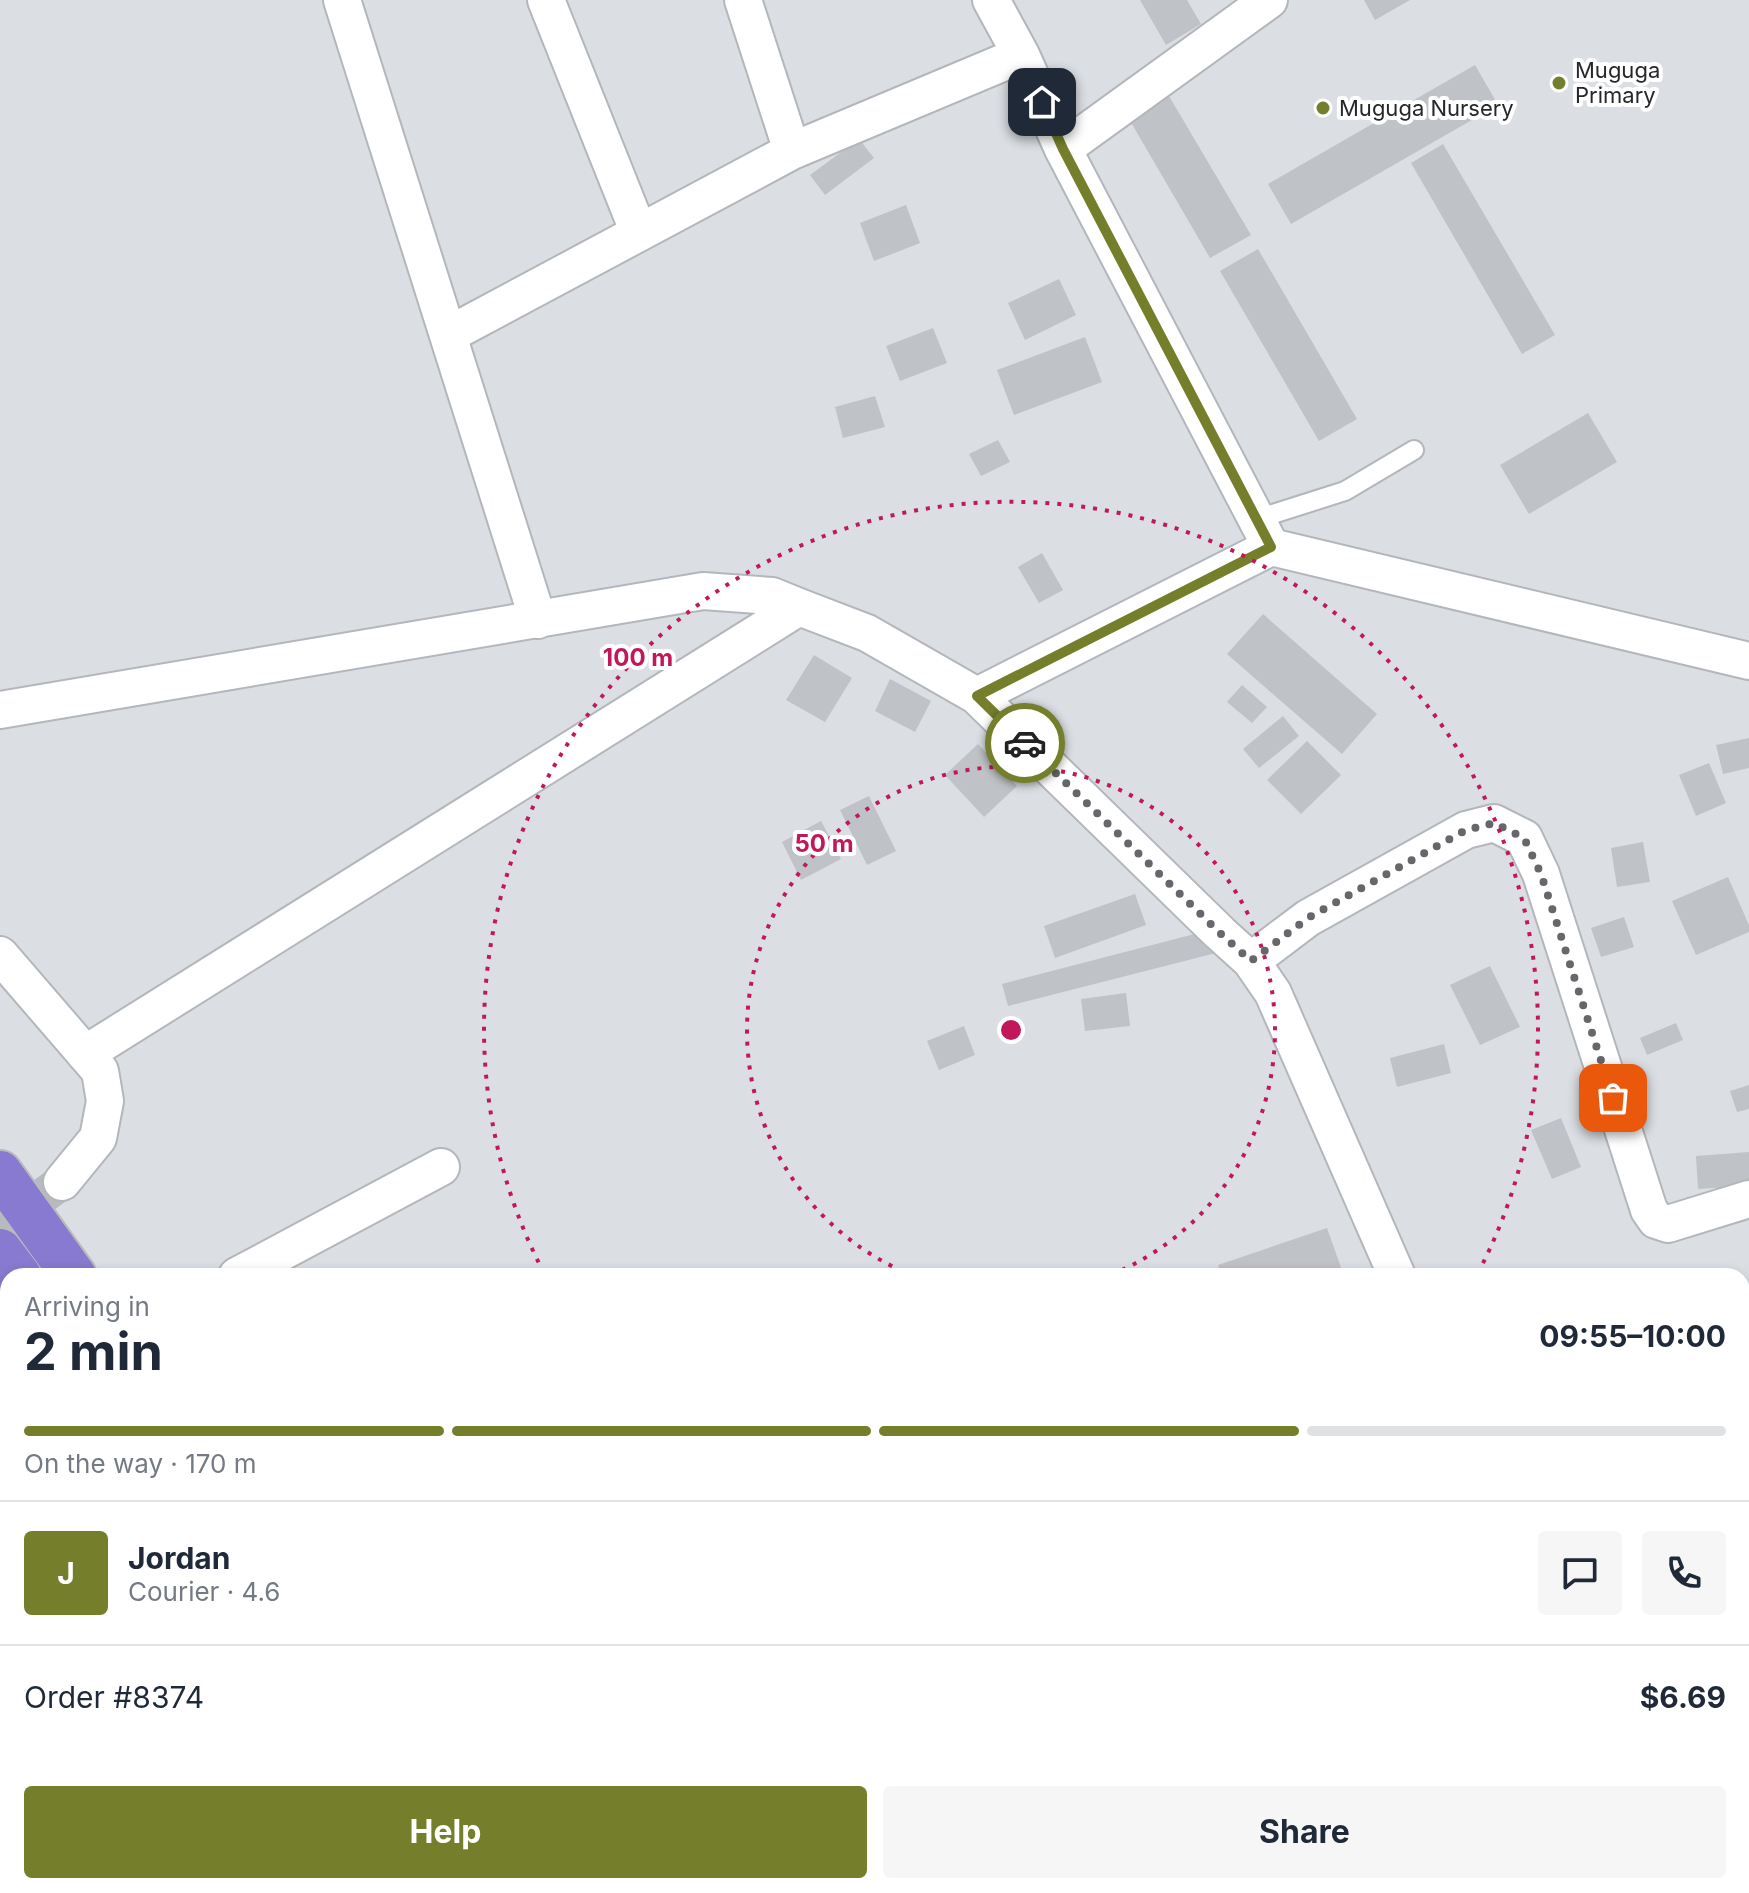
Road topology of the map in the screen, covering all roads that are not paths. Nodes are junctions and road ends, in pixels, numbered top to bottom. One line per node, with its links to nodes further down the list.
1 (342, 0): 10 (street)
2 (546, 0): 9 (street)
3 (743, 0): 8 (street)
4 (991, 0): 6 (street)
5 (1269, 0): 7 (street)
6 (1021, 55): 7 (street); 8 (street)
7 (1063, 149): 12 (street)
8 (792, 151): 9 (street)
9 (639, 233): 10 (street)
10 (448, 335): 14 (street)
11 (1414, 450): 12 (lane)
12 (1264, 533): 15 (street); 16 (street)
13 (799, 607): 14 (street); 16 (street); 20 (street)
14 (538, 620): 17 (street)
15 (1749, 661)
16 (977, 696): 19 (street)
17 (0, 710)
18 (0, 955): 20 (street)
19 (1251, 961): 24 (street); 29 (street)
20 (85, 1054): 23 (street)
21 (441, 1167): 28 (street)
22 (0, 1173): 27 (highway)
23 (62, 1182)
24 (1749, 1199)
25 (0, 1251): 26 (highway)
26 (13, 1268)
27 (68, 1268)
28 (252, 1268)
29 (1393, 1268)

